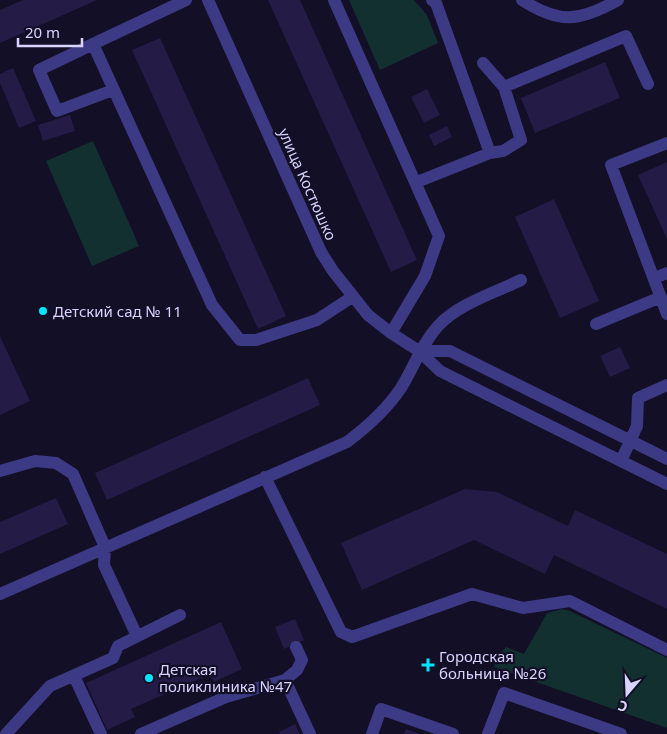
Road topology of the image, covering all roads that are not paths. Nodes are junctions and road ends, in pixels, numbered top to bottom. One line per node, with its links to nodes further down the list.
1 (186, 0): 7 (street)
2 (208, 0): 18 (street, улица Костюшко)
3 (334, 0): 14 (street)
4 (522, 0): 5 (street)
5 (618, 0)
6 (437, 1): 13 (street)
7 (93, 44): 11 (street); 11 (street)
8 (483, 63): 10 (street)
9 (648, 84): 10 (street)
10 (504, 87): 13 (street)
11 (113, 90): 18 (street)
12 (667, 142): 16 (street)
13 (490, 153): 14 (street)
14 (417, 182): 22 (street)
15 (667, 273): 16 (street)
16 (654, 278): 19 (street)
17 (521, 280): 23 (street)
18 (352, 297): 22 (street, улица Костюшко)
19 (661, 297): 20 (street); 21 (street)
20 (667, 314)
21 (596, 324)
22 (391, 333): 23 (street, улица Костюшко)
23 (419, 351): 25 (street); 27 (street, улица Костюшко); 29 (street)
24 (667, 385): 25 (street)
25 (631, 441): 26 (street); 27 (street)
26 (667, 459)
27 (621, 461): 30 (street, улица Костюшко)
28 (0, 471): 31 (street)
29 (265, 477): 31 (street); 36 (street)
30 (667, 484)
31 (105, 547): 32 (street); 34 (street)
32 (0, 594)
33 (180, 616): 34 (street)
34 (137, 636): 37 (street)
35 (296, 647): 38 (street)
36 (667, 650)
37 (74, 676): 39 (street); 40 (street)
38 (285, 680): 41 (street); 42 (street)
39 (6, 734)
40 (101, 734)
41 (141, 734)
42 (310, 734)
43 (372, 734): 44 (street)
44 (453, 734)
45 (488, 734): 46 (street)
46 (621, 734)

